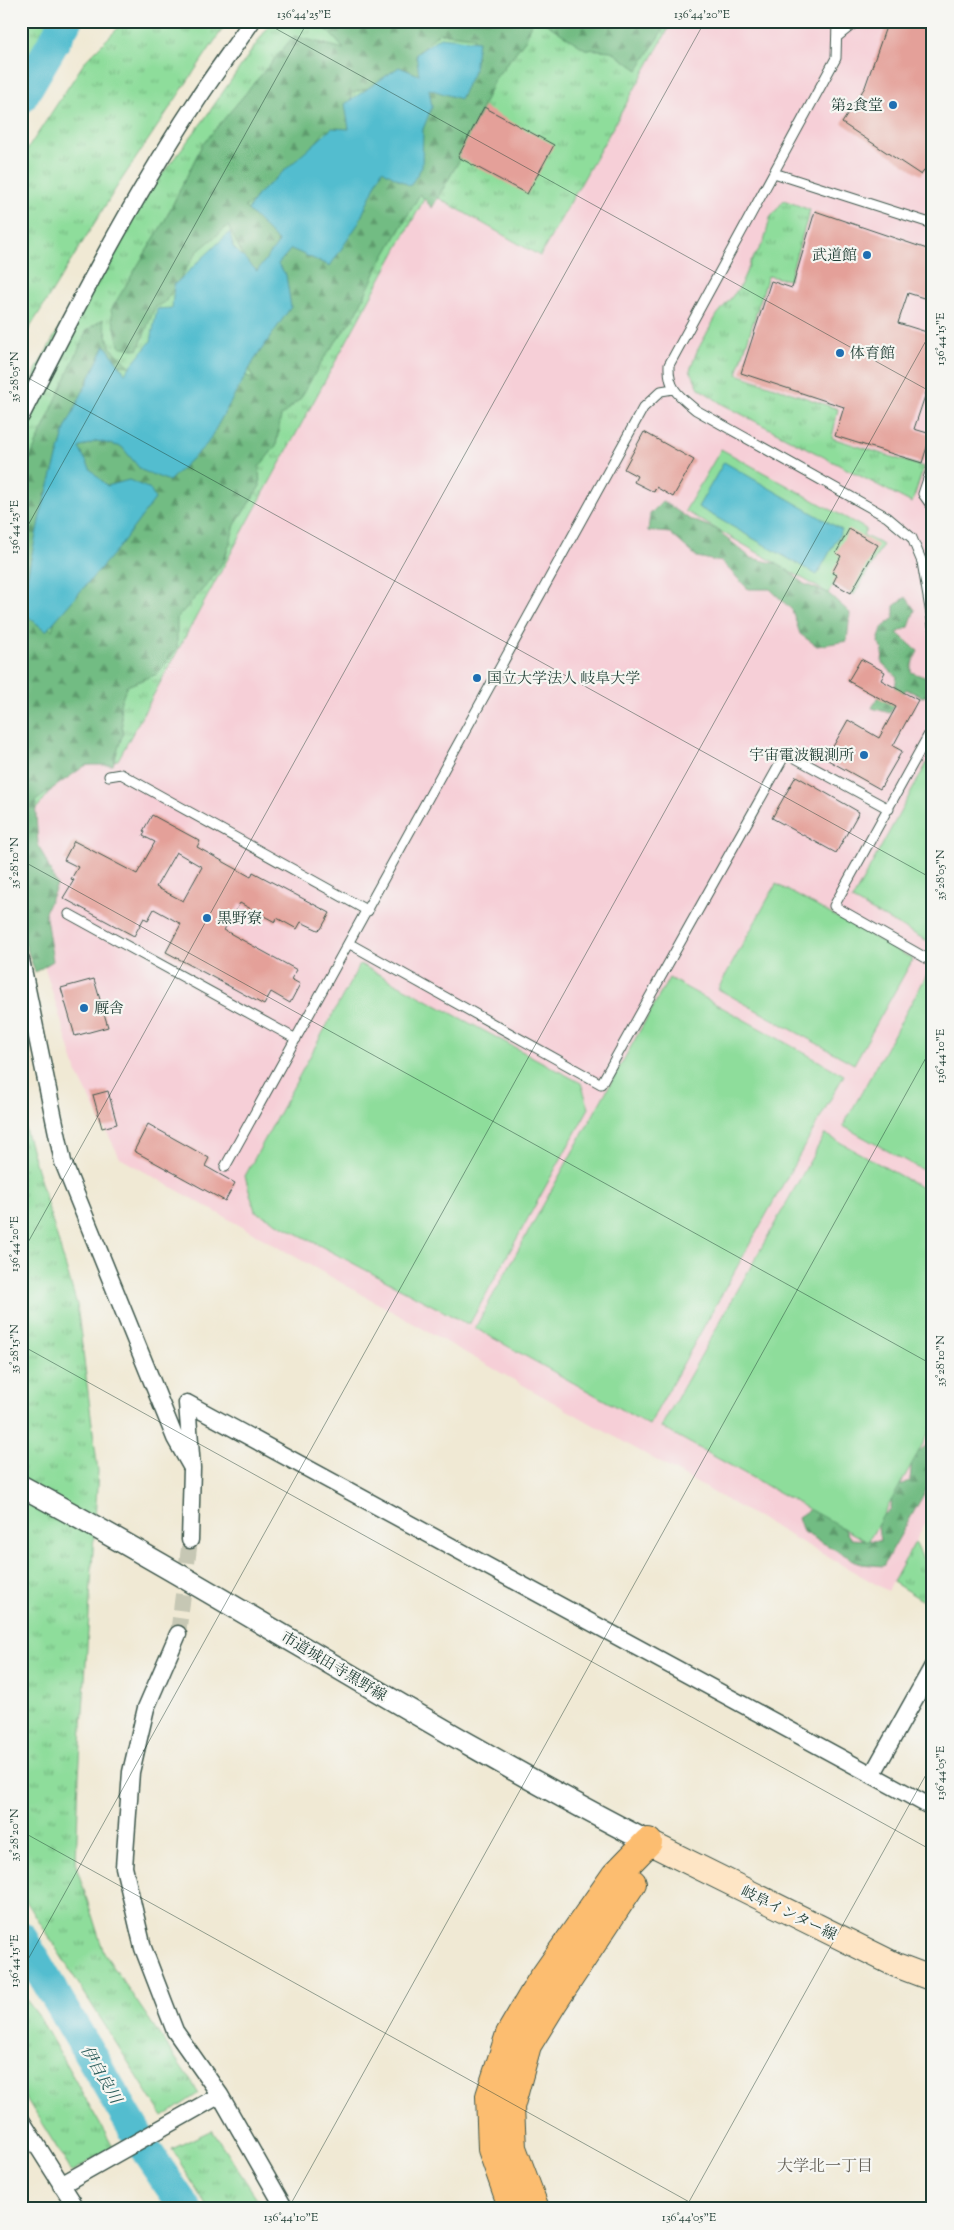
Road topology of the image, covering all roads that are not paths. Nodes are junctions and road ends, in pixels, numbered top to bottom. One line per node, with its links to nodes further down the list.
1 (252, 21): 8 (street)
2 (837, 21): 4 (lane)
3 (857, 21): 4 (lane)
4 (837, 37): 5 (lane)
5 (774, 173): 6 (lane); 7 (lane)
6 (933, 224)
7 (673, 389): 11 (lane); 15 (lane)
8 (21, 416)
9 (933, 464): 10 (lane)
10 (933, 508)
11 (933, 626)
12 (933, 727): 14 (lane)
13 (109, 776): 15 (lane)
14 (889, 809): 17 (lane); 19 (lane)
15 (368, 911): 17 (lane)
16 (69, 914): 20 (lane)
17 (350, 944): 20 (lane)
18 (21, 960): 22 (street)
19 (933, 962)
20 (296, 1039): 21 (lane)
21 (225, 1167)
22 (192, 1468): 24 (street); 27 (street)
23 (21, 1486): 29 (street, 市道城田寺黒野線)
24 (190, 1540)
25 (178, 1634): 31 (street)
26 (933, 1666): 27 (street)
27 (872, 1775): 28 (street)
28 (933, 1808)
29 (648, 1842): 30 (main road, 岐阜インター線); 36 (highway); 37 (highway)
30 (933, 1979)
31 (213, 2099): 33 (street); 35 (street)
32 (21, 2120): 33 (street)
33 (61, 2185): 34 (street)
34 (77, 2209)
35 (285, 2209)
36 (513, 2209)
37 (535, 2209)

